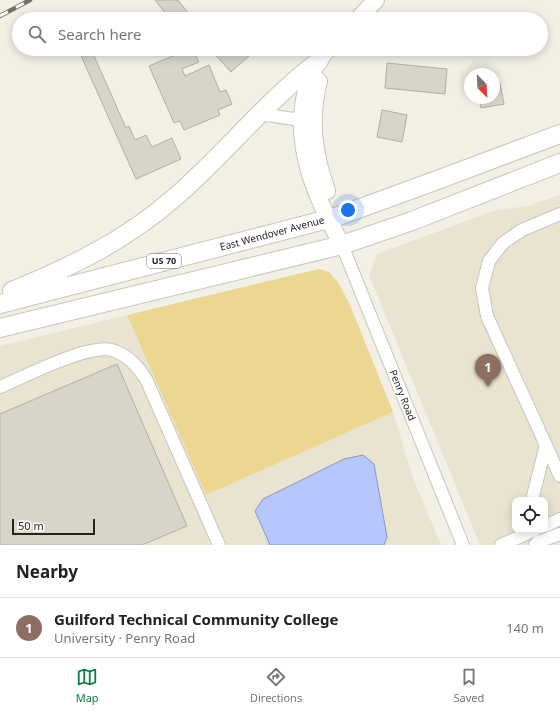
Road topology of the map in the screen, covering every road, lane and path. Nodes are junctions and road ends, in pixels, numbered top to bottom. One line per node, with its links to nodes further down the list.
1 (376, 0): 2 (main road)
2 (365, 12)
3 (322, 56): 6 (highway)
4 (322, 56): 7 (main road)
5 (330, 56): 11 (main road)
6 (260, 114): 7 (street); 13 (highway)
7 (301, 120): 11 (main road)
8 (560, 134): 11 (highway, East Wendover Avenue / US 70)
9 (560, 163): 12 (highway)
10 (560, 214): 17 (street)
11 (332, 218): 12 (main road); 14 (highway, East Wendover Avenue / US 70)
12 (342, 245): 15 (highway); 25 (street, Penry Road)
13 (0, 296)
14 (0, 304)
15 (0, 328)
16 (0, 387): 24 (street)
17 (546, 445): 18 (street); 19 (street)
18 (560, 476)
19 (533, 497)
20 (560, 519): 21 (street)
21 (548, 525)
22 (522, 533): 26 (street)
23 (560, 534): 27 (street)
24 (219, 545)
25 (463, 545)
26 (500, 545)
27 (535, 545)

